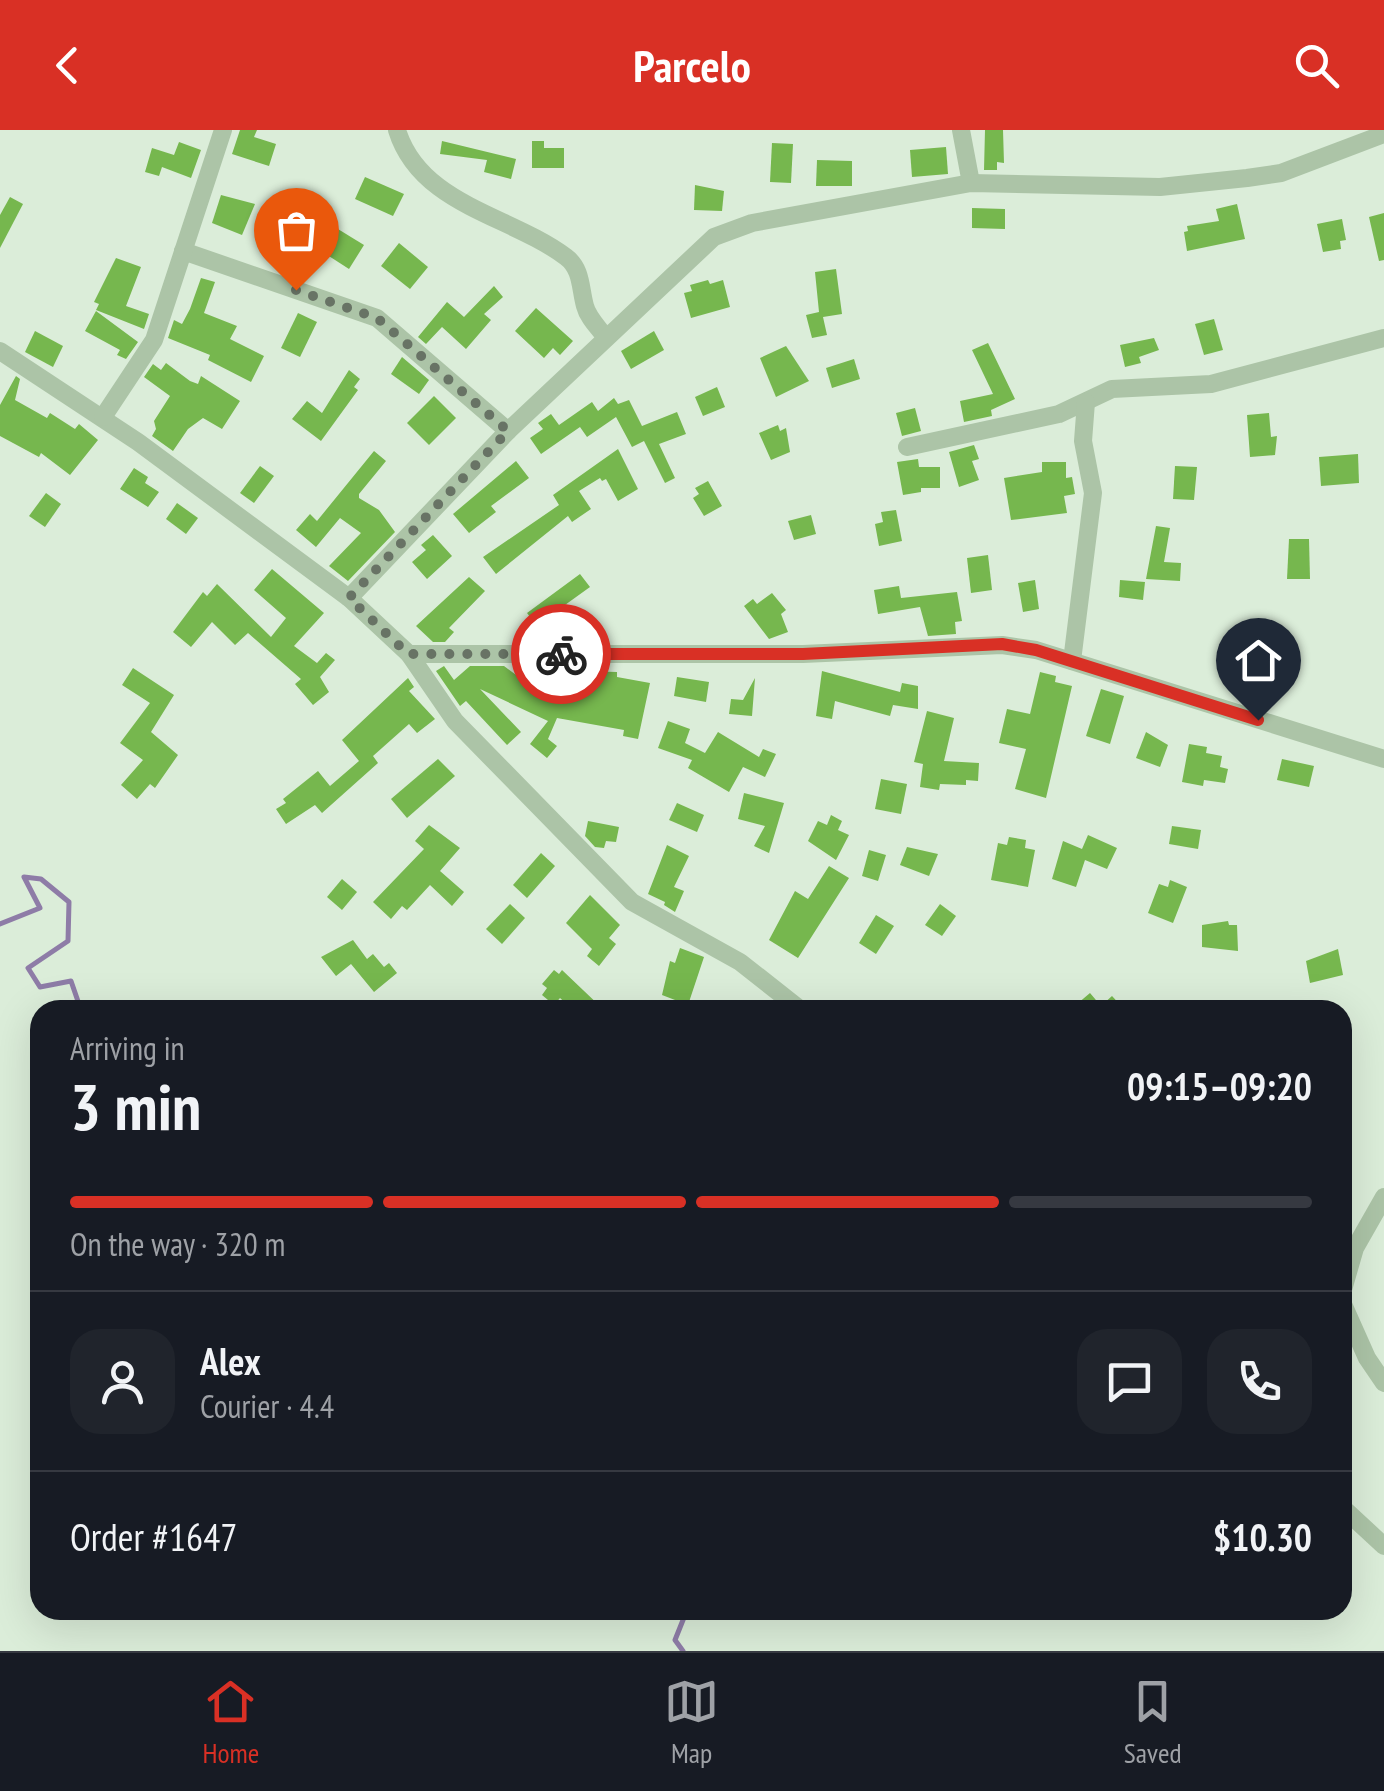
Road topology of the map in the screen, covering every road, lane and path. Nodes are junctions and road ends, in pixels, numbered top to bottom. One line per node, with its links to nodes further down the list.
1 (223, 130): 6 (street)
2 (397, 130): 7 (street)
3 (962, 130): 5 (street)
4 (1384, 134): 5 (street)
5 (971, 183): 7 (street)
6 (183, 251): 11 (street); 12 (street)
7 (606, 338): 12 (street)
8 (1384, 338): 10 (street)
9 (1, 353): 11 (street)
10 (1086, 402): 13 (street); 16 (street)
11 (103, 417): 14 (street)
12 (508, 431): 14 (street)
13 (907, 447)
14 (349, 598): 15 (street)
15 (408, 654): 16 (street); 18 (street)
16 (1072, 662): 17 (street)
17 (1384, 759)
18 (788, 1000)
19 (1384, 1198): 20 (street)
20 (1352, 1261)
21 (1352, 1324): 22 (street)
22 (1384, 1382)
23 (1352, 1516): 24 (street)
24 (1384, 1546)

